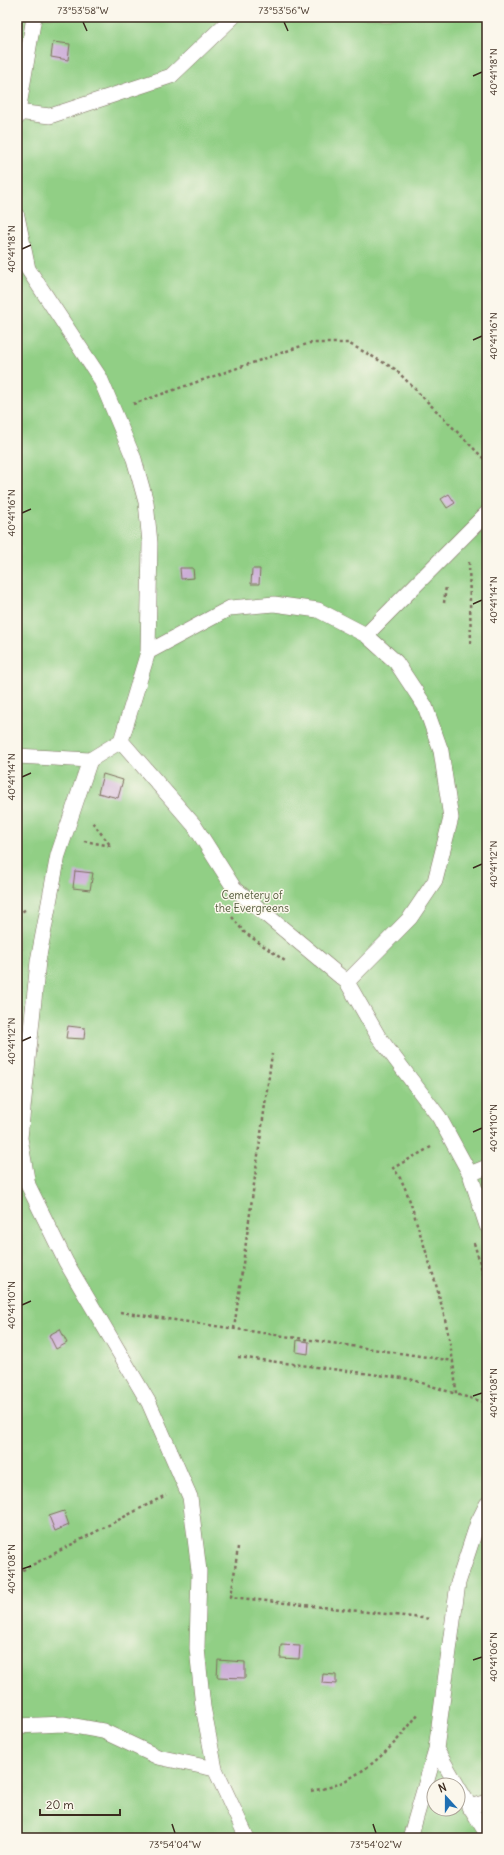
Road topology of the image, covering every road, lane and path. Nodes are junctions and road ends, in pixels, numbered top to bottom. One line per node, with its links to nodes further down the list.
1 (34, 17): 3 (lane)
2 (233, 17): 3 (lane)
3 (17, 114)
4 (17, 216): 5 (lane)
5 (114, 410): 6 (path); 11 (lane)
6 (487, 462)
7 (487, 513): 8 (lane)
8 (468, 532): 9 (lane); 10 (path)
9 (366, 635): 11 (lane); 17 (lane)
10 (471, 643)
11 (148, 652): 12 (lane)
12 (121, 741): 14 (lane); 17 (lane)
13 (17, 756): 14 (lane)
14 (90, 760): 16 (lane)
15 (91, 821): 16 (path)
16 (64, 838): 25 (lane)
17 (347, 982): 21 (lane)
18 (272, 1054): 26 (path)
19 (437, 1143): 28 (path)
20 (487, 1167): 21 (lane)
21 (470, 1174): 22 (lane)
22 (487, 1226)
23 (473, 1238): 24 (path)
24 (487, 1286)
25 (94, 1308): 26 (path); 31 (lane)
26 (234, 1329): 28 (path)
27 (238, 1357): 29 (path)
28 (454, 1361): 29 (path)
29 (456, 1394): 30 (path)
30 (487, 1403)
31 (185, 1486): 34 (path); 39 (lane)
32 (487, 1504): 38 (lane)
33 (238, 1547): 35 (path)
34 (17, 1573)
35 (436, 1619)
36 (421, 1709): 41 (path)
37 (17, 1726): 39 (lane)
38 (436, 1749): 40 (lane); 47 (lane)
39 (215, 1769): 46 (lane)
40 (452, 1777)
41 (311, 1791)
42 (466, 1802): 44 (lane)
43 (487, 1802): 44 (lane)
44 (469, 1807): 45 (lane)
45 (487, 1834)
46 (247, 1838)
47 (410, 1838)

